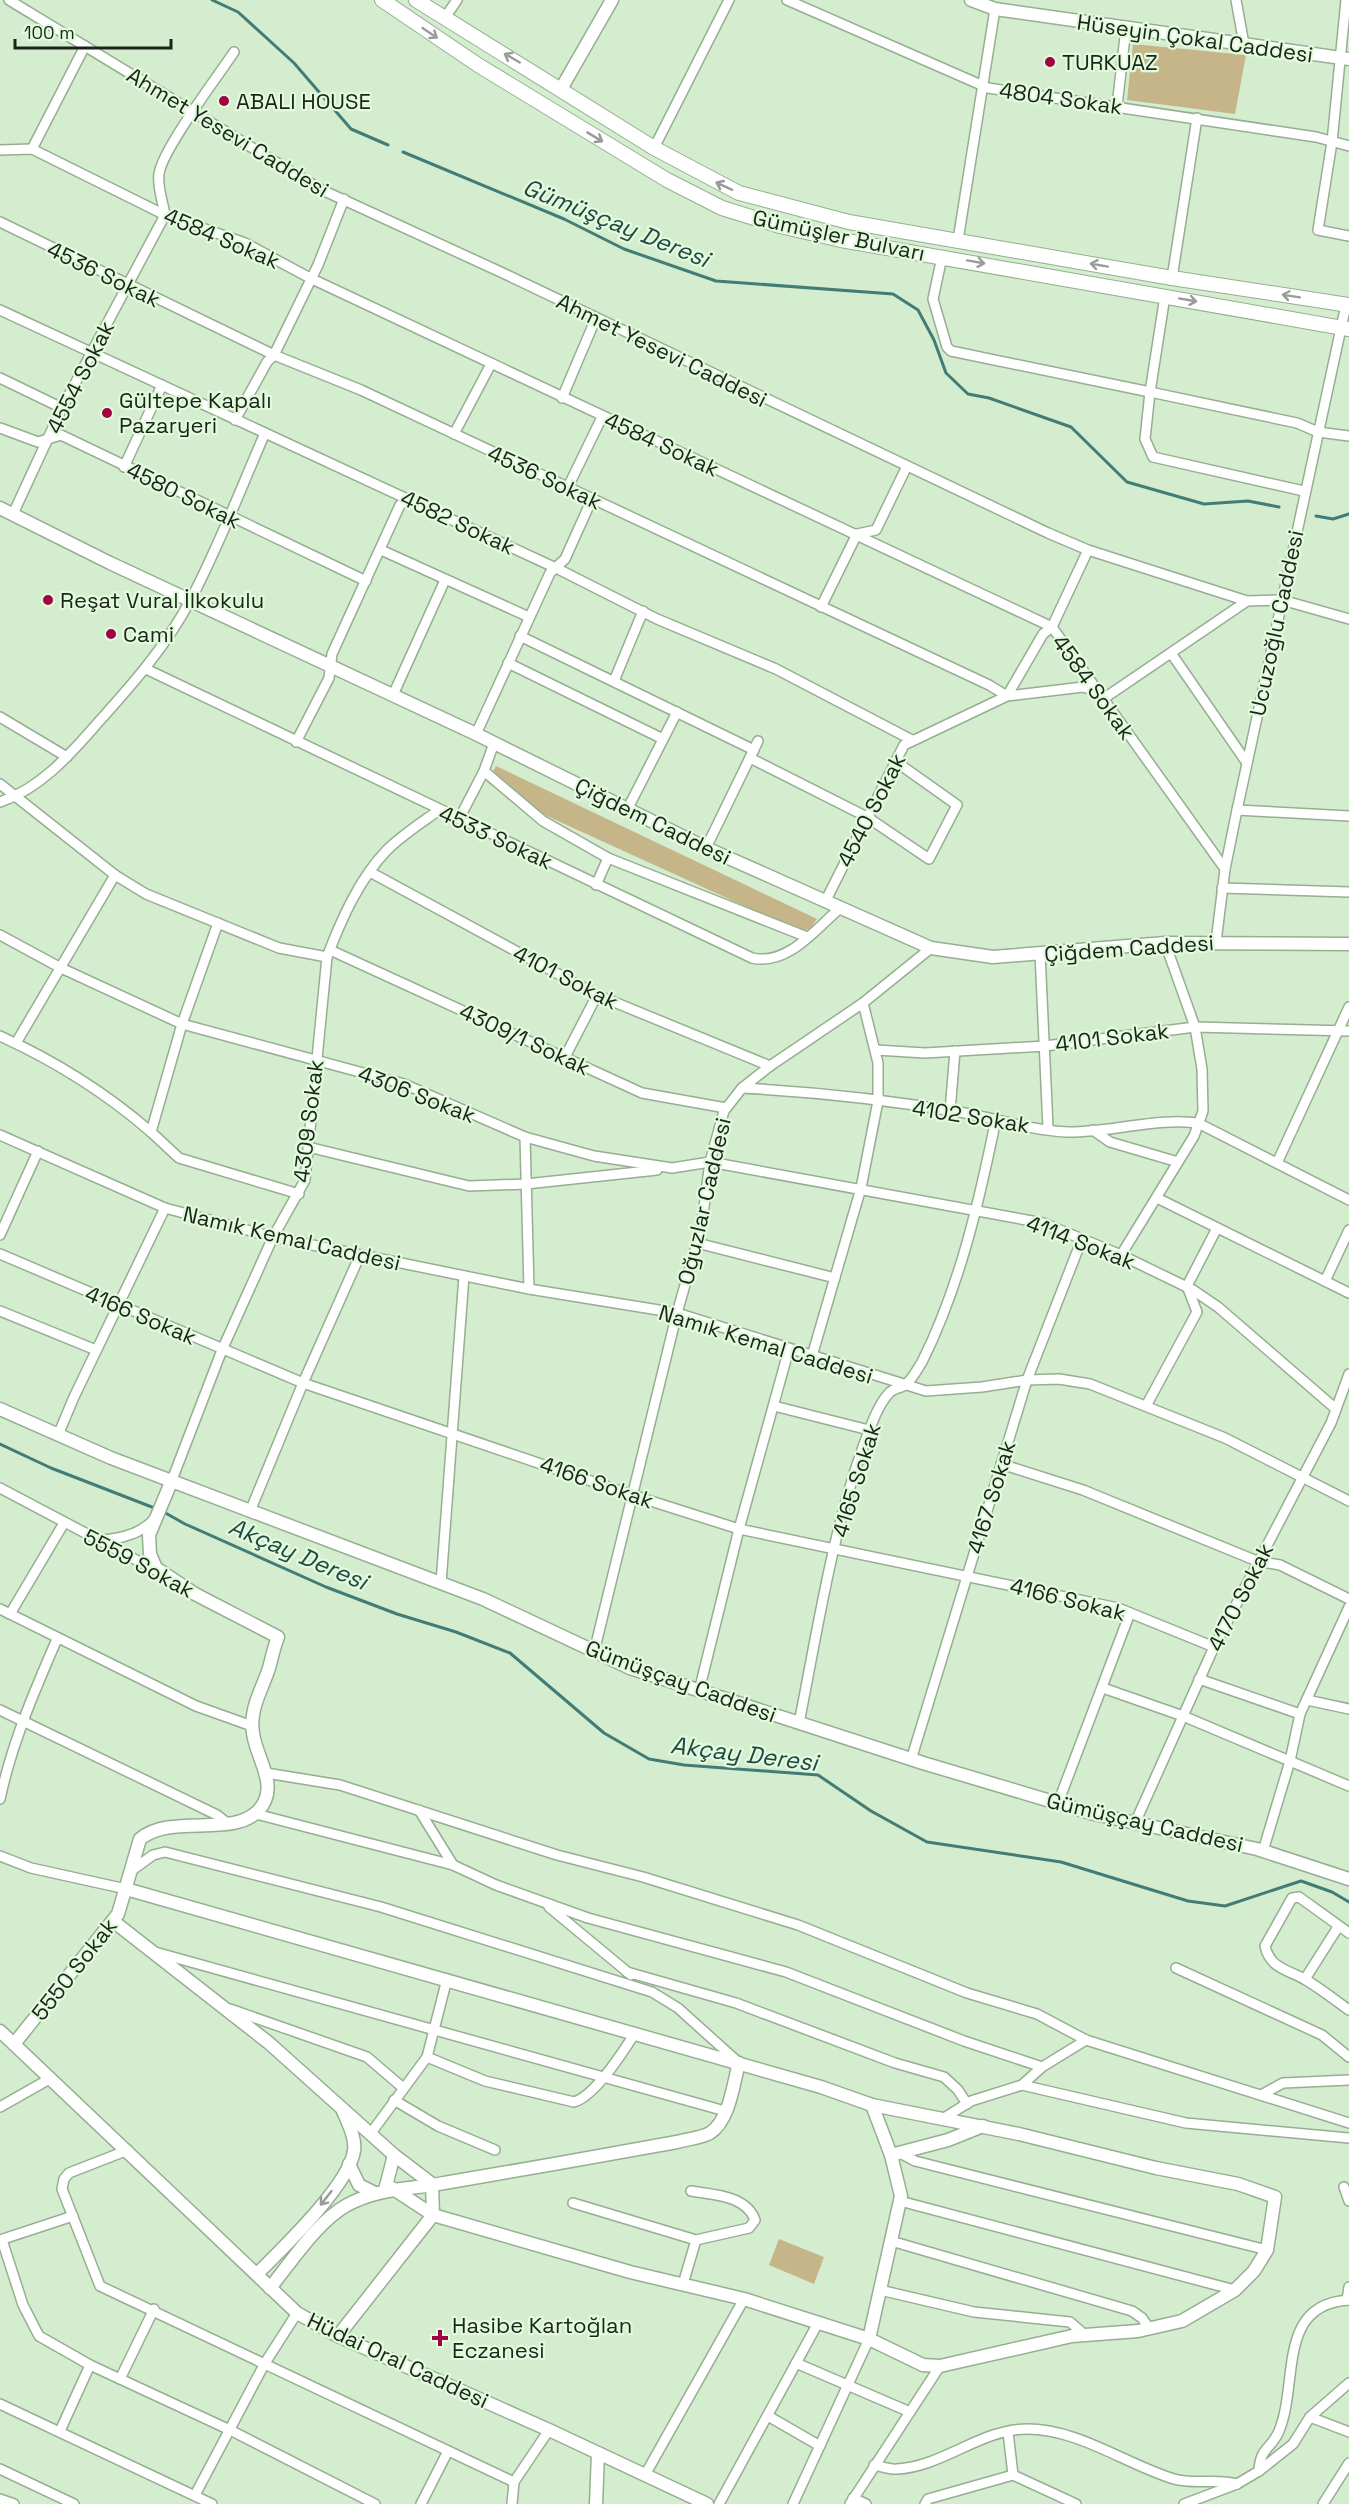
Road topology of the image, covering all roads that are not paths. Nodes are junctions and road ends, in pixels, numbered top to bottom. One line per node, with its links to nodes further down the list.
1 (9, 0): 15 (street, Ahmet Yesevi Caddesi)
2 (382, 0): 21 (main road, Gümüşler Bulvarı, one-way to 21)
3 (416, 0): 12 (main road, Gümüşler Bulvarı)
4 (457, 0): 12 (street)
5 (612, 0): 19 (street)
6 (729, 0): 26 (street)
7 (787, 0): 18 (street, 4804 Sokak)
8 (971, 0): 11 (street, Hüseyin Çokal Caddesi)
9 (1236, 0): 14 (street)
10 (1346, 0): 17 (street)
11 (995, 9): 13 (street, Hüseyin Çokal Caddesi); 18 (street)
12 (444, 19): 19 (main road, Gümüşler Bulvarı, one-way to 12)
13 (1126, 28): 14 (street, Hüseyin Çokal Caddesi); 20 (street)
14 (1244, 44): 17 (street, Hüseyin Çokal Caddesi)
15 (85, 46): 22 (street, Ahmet Yesevi Caddesi); 27 (street)
16 (234, 52): 22 (street)
17 (1345, 58): 24 (street)
18 (983, 86): 20 (street, 4804 Sokak); 33 (street)
19 (561, 89): 21 (main road); 26 (main road, Gümüşler Bulvarı)
20 (1117, 106): 23 (street, 4804 Sokak)
21 (549, 110): 34 (main road, Gümüşler Bulvarı, one-way to 34)
22 (192, 113): 29 (street, Ahmet Yesevi Caddesi); 30 (street)
23 (1197, 118): 24 (street, 4804 Sokak); 36 (street)
24 (1332, 142): 25 (street, 4804 Sokak); 32 (street)
25 (1349, 146)
26 (654, 148): 33 (main road, Gümüşler Bulvarı, one-way to 26)
27 (32, 149): 28 (street, 4584 Sokak); 30 (street, 4584 Sokak)
28 (0, 150)
29 (344, 199): 35 (street); 41 (street, Ahmet Yesevi Caddesi)
30 (165, 215): 35 (street, 4584 Sokak); 37 (street, 4554 Sokak)
31 (0, 222): 37 (street, 4536 Sokak)
32 (1349, 236)
33 (958, 240): 36 (main road, Gümüşler Bulvarı, one-way to 33)
34 (942, 257): 38 (main road, Gümüşler Bulvarı, one-way to 38); 48 (street)
35 (310, 278): 44 (street); 45 (street, 4584 Sokak)
36 (1172, 278): 39 (main road, Gümüşler Bulvarı, one-way to 36)
37 (127, 286): 43 (street, 4554 Sokak); 44 (street, 4536 Sokak)
38 (1166, 296): 42 (main road, Gümüşler Bulvarı, one-way to 42); 48 (street)
39 (1347, 305): 42 (street, Ucuzoğlu Caddesi)
40 (0, 310): 43 (street, 4582 Sokak)
41 (596, 318): 49 (street); 59 (street, Ahmet Yesevi Caddesi)
42 (1344, 328): 54 (street, Ucuzoğlu Caddesi)
43 (91, 352): 47 (street, 4582 Sokak); 50 (street, 4554 Sokak)
44 (274, 355): 52 (street); 56 (street, 4536 Sokak)
45 (491, 364): 49 (street, 4584 Sokak); 56 (street)
46 (0, 378): 50 (street)
47 (162, 385): 52 (street, 4582 Sokak); 60 (street)
48 (1150, 392): 54 (street); 62 (street)
49 (562, 398): 51 (street, 4584 Sokak)
50 (62, 408): 58 (street, 4554 Sokak)
51 (602, 417): 61 (street); 67 (street, 4584 Sokak)
52 (235, 420): 55 (street, 4582 Sokak)
53 (0, 428): 58 (street, 4580 Sokak)
54 (1318, 432): 57 (street); 62 (street, Ucuzoğlu Caddesi)
55 (265, 433): 63 (street, 4582 Sokak); 66 (street)
56 (454, 434): 61 (street, 4536 Sokak)
57 (1349, 436)
58 (49, 437): 60 (street, 4580 Sokak); 65 (street, 4554 Sokak)
59 (907, 466): 67 (street); 69 (street, Ahmet Yesevi Caddesi)
60 (124, 467): 66 (street, 4580 Sokak)
61 (567, 488): 64 (street, 4536 Sokak)
62 (1304, 492): 73 (street, Ucuzoğlu Caddesi)
63 (408, 499): 68 (street); 70 (street, 4582 Sokak)
64 (592, 499): 70 (street); 76 (street, 4536 Sokak)
65 (4, 512): 74 (street, Çiğdem Caddesi)
66 (228, 517): 72 (street, 4580 Sokak); 74 (street)
67 (857, 534): 76 (street); 80 (street, 4584 Sokak)
68 (381, 550): 71 (street); 72 (street)
69 (1088, 550): 75 (street, Ahmet Yesevi Caddesi); 80 (street)
70 (558, 569): 77 (street, 4582 Sokak); 78 (street)
71 (445, 580): 78 (street); 88 (street)
72 (366, 581): 84 (street)
73 (1282, 600): 75 (street, Ahmet Yesevi Caddesi); 79 (street, Ahmet Yesevi Caddesi); 101 (street, Ucuzoğlu Caddesi)
74 (190, 601): 84 (street, Çiğdem Caddesi); 85 (street)
75 (1247, 601): 82 (street)
76 (821, 607): 89 (street, 4536 Sokak)
77 (643, 611): 86 (street); 95 (street, 4582 Sokak)
78 (529, 617): 81 (street)
79 (1349, 619)
80 (1052, 627): 87 (street, 4584 Sokak); 89 (street)
81 (520, 636): 83 (street); 86 (street)
82 (1171, 653): 90 (street); 101 (street)
83 (508, 663): 93 (street); 94 (street)
84 (332, 666): 88 (street, Çiğdem Caddesi); 96 (street)
85 (146, 669): 96 (street, 4533 Sokak); 99 (street)
86 (614, 681): 91 (street)
87 (1096, 691): 89 (street); 90 (street, 4584 Sokak)
88 (393, 695): 93 (street, Çiğdem Caddesi)
89 (1006, 696): 95 (street, 4540 Sokak)
90 (1103, 699): 114 (street, 4584 Sokak)
91 (676, 712): 94 (street); 98 (street)
92 (0, 717): 99 (street)
93 (476, 735): 97 (street, Çiğdem Caddesi)
94 (663, 739): 107 (street)
95 (912, 740): 100 (street, 4540 Sokak)
96 (296, 742): 106 (street, 4533 Sokak)
97 (494, 744): 102 (street); 107 (street, Çiğdem Caddesi)
98 (754, 750): 110 (street); 112 (street)
99 (67, 757): 104 (street)
100 (895, 761): 110 (street, 4540 Sokak); 110 (street)
101 (1247, 763): 108 (street, Ucuzoğlu Caddesi)
102 (484, 771): 111 (street); 113 (street)
103 (0, 784): 104 (street, 4309/1 Sokak)
104 (14, 797): 105 (street); 116 (street, 4309/1 Sokak)
105 (0, 802)
106 (439, 810): 111 (street, 4533 Sokak); 115 (street, 4309 Sokak)
107 (627, 810): 112 (street, Çiğdem Caddesi)
108 (1237, 810): 109 (street); 114 (street, Ucuzoğlu Caddesi)
109 (1349, 816)
110 (867, 817): 120 (street, 4540 Sokak)
111 (459, 819): 117 (street, 4533 Sokak)
112 (706, 848): 120 (street, Çiğdem Caddesi)
113 (608, 858): 117 (street); 124 (street)
114 (1225, 868): 118 (street, Ucuzoğlu Caddesi)
115 (370, 872): 129 (street, 4309 Sokak); 132 (street, 4101 Sokak)
116 (115, 875): 122 (street, 4309/1 Sokak); 131 (street)
117 (596, 885): 124 (street, 4533 Sokak)
118 (1222, 888): 119 (street); 125 (street, Ucuzoğlu Caddesi)
119 (1349, 892)
120 (825, 902): 121 (street, Çiğdem Caddesi)
121 (838, 909): 124 (street, 4533 Sokak); 128 (street, Çiğdem Caddesi)
122 (218, 923): 129 (street, 4309/1 Sokak); 135 (street)
123 (0, 934): 131 (street, 4306 Sokak)
124 (807, 937)
125 (1216, 942): 126 (street, Çiğdem Caddesi); 127 (street, Çiğdem Caddesi)
126 (1165, 943): 130 (street, Çiğdem Caddesi); 136 (street)
127 (1349, 944)
128 (931, 948): 130 (street, Çiğdem Caddesi); 133 (street, Oğuzlar Caddesi)
129 (329, 953): 143 (street, 4309/1 Sokak); 144 (street, 4309 Sokak)
130 (1040, 953): 140 (street)
131 (61, 968): 135 (street, 4306 Sokak); 139 (street)
132 (597, 995): 143 (street); 145 (street, 4101 Sokak)
133 (863, 1003): 141 (street); 145 (street, Oğuzlar Caddesi)
134 (1349, 1007): 137 (street)
135 (182, 1024): 144 (street, 4306 Sokak); 154 (street)
136 (1195, 1027): 137 (street, 4101 Sokak); 140 (street, 4101 Sokak); 151 (street)
137 (1345, 1031): 161 (street)
138 (0, 1036): 139 (street)
139 (16, 1043): 154 (street)
140 (1045, 1046): 142 (street, 4101 Sokak); 152 (street)
141 (876, 1050): 142 (street, 4101 Sokak); 147 (street)
142 (955, 1051): 149 (street)
143 (565, 1057): 148 (street, 4309/1 Sokak)
144 (316, 1058): 156 (street, 4306 Sokak); 157 (street, 4309 Sokak)
145 (770, 1066): 146 (street, Oğuzlar Caddesi)
146 (742, 1088): 147 (street, 4102 Sokak); 148 (street, Oğuzlar Caddesi)
147 (878, 1101): 149 (street, 4102 Sokak); 164 (street)
148 (726, 1108): 159 (street, Oğuzlar Caddesi)
149 (950, 1111): 150 (street, 4102 Sokak)
150 (996, 1119): 152 (street, 4102 Sokak); 169 (street, 4165 Sokak)
151 (1200, 1124): 153 (street, 4102 Sokak); 160 (street); 161 (street)
152 (1048, 1128): 153 (street, 4102 Sokak)
153 (1093, 1131): 160 (street)
154 (151, 1132): 165 (street)
155 (0, 1135): 158 (street, Namık Kemal Caddesi)
156 (525, 1137): 162 (street, 4306 Sokak); 163 (street)
157 (308, 1147): 163 (street, 4114 Sokak); 165 (street, 4309 Sokak)
158 (38, 1151): 168 (street, Namık Kemal Caddesi); 172 (street)
159 (710, 1162): 162 (street, 4114 Sokak); 164 (street, 4114 Sokak); 175 (street, Oğuzlar Caddesi)
160 (1178, 1162): 166 (street)
161 (1277, 1163): 167 (street)
162 (672, 1168): 163 (street, 4114 Sokak)
163 (526, 1184): 183 (street)
164 (861, 1188): 169 (street, 4114 Sokak); 180 (street)
165 (299, 1194): 173 (street, 4309 Sokak)
166 (1157, 1198): 170 (street); 178 (street)
167 (1349, 1200)
168 (165, 1208): 173 (street, Namık Kemal Caddesi); 185 (street)
169 (977, 1211): 174 (street, 4114 Sokak); 195 (street, 4165 Sokak)
170 (1217, 1228): 181 (street); 182 (street)
171 (1349, 1230): 181 (street)
172 (0, 1235)
173 (273, 1237): 177 (street, Namık Kemal Caddesi); 190 (street, 4309 Sokak)
174 (1082, 1239): 178 (street, 4114 Sokak); 193 (street, 4167 Sokak)
175 (697, 1243): 180 (street); 187 (street, Oğuzlar Caddesi)
176 (0, 1254): 185 (street, 4166 Sokak)
177 (360, 1255): 179 (street, Namık Kemal Caddesi); 194 (street)
178 (1121, 1255): 182 (street, 4114 Sokak)
179 (464, 1276): 183 (street, Namık Kemal Caddesi); 201 (street)
180 (835, 1278): 191 (street)
181 (1325, 1281): 184 (street)
182 (1187, 1286): 197 (street); 199 (street, 4114 Sokak)
183 (529, 1289): 187 (street, Namık Kemal Caddesi)
184 (1349, 1293)
185 (118, 1305): 189 (street); 190 (street, 4166 Sokak)
186 (0, 1311): 189 (street)
187 (677, 1314): 188 (street, Namık Kemal Caddesi); 207 (street, Oğuzlar Caddesi)
188 (789, 1349): 191 (street, Namık Kemal Caddesi); 196 (street)
189 (96, 1350): 202 (street)
190 (222, 1350): 194 (street, 4166 Sokak); 205 (street, 4309 Sokak)
191 (812, 1356): 195 (street, Namık Kemal Caddesi)
192 (1349, 1374): 199 (street, 4170 Sokak)
193 (1027, 1380): 195 (street, Namık Kemal Caddesi); 197 (street, Namık Kemal Caddesi); 203 (street, 4167 Sokak)
194 (303, 1383): 201 (street, 4166 Sokak); 209 (street)
195 (906, 1385): 200 (street, 4165 Sokak)
196 (774, 1406): 200 (street); 212 (street)
197 (1146, 1406): 204 (street, Namık Kemal Caddesi)
198 (0, 1409): 202 (street, Gümüşçay Caddesi)
199 (1336, 1409): 204 (street, 4170 Sokak)
200 (869, 1430): 214 (street, 4165 Sokak)
201 (452, 1433): 207 (street, 4166 Sokak); 218 (street)
202 (58, 1435): 205 (street, Gümüşçay Caddesi)
203 (1001, 1464): 215 (street); 217 (street, 4167 Sokak)
204 (1302, 1478): 208 (street, Namık Kemal Caddesi); 215 (street, 4170 Sokak)
205 (172, 1480): 209 (street, Gümüşçay Caddesi); 210 (street, 4309 Sokak)
206 (0, 1488): 211 (street, 5559 Sokak)
207 (635, 1496): 212 (street, 4166 Sokak); 226 (street, Oğuzlar Caddesi)
208 (1349, 1501)
209 (251, 1509): 218 (street, Gümüşçay Caddesi)
210 (156, 1516): 213 (street); 216 (street, 4309 Sokak)
211 (64, 1523): 213 (street, 5559 Sokak); 223 (street)
212 (739, 1529): 214 (street, 4166 Sokak); 229 (street)
213 (97, 1540): 216 (street, 5559 Sokak)
214 (835, 1550): 217 (street, 4166 Sokak); 236 (street, 4165 Sokak)
215 (1257, 1561): 219 (street); 225 (street, 4170 Sokak)
216 (159, 1572): 237 (street, 5559 Sokak)
217 (966, 1575): 222 (street, 4166 Sokak); 238 (street, 4167 Sokak)
218 (441, 1583): 226 (street, Gümüşçay Caddesi)
219 (1349, 1599)
220 (1349, 1607): 230 (street)
221 (0, 1609): 223 (street)
222 (1130, 1613): 225 (street, 4166 Sokak); 228 (street)
223 (10, 1614): 224 (street)
224 (57, 1639): 235 (street); 237 (street)
225 (1214, 1647): 227 (street, 4170 Sokak)
226 (594, 1652): 229 (street, Gümüşçay Caddesi)
227 (1199, 1679): 233 (street); 234 (street, 4170 Sokak)
228 (1103, 1688): 234 (street); 244 (street)
229 (699, 1691): 236 (street, Gümüşçay Caddesi)
230 (1307, 1700): 231 (street); 233 (street)
231 (1349, 1709)
232 (0, 1710): 235 (street)
233 (1300, 1714): 239 (street)
234 (1183, 1716): 239 (street); 247 (street, 4170 Sokak)
235 (21, 1721): 240 (street); 248 (street)
236 (799, 1723): 238 (street, Gümüşçay Caddesi)
237 (252, 1726): 241 (street)
238 (911, 1760): 244 (street, Gümüşçay Caddesi)
239 (1290, 1761): 242 (street); 249 (street)
240 (3, 1766): 243 (street)
241 (266, 1773): 245 (street); 246 (street)
242 (1349, 1786)
243 (0, 1799)
244 (1058, 1803): 247 (street, Gümüşçay Caddesi)
245 (419, 1810): 251 (street); 270 (street)
246 (256, 1814): 248 (street, 5550 Sokak); 251 (street)
247 (1135, 1822): 249 (street, Gümüşçay Caddesi)
248 (227, 1823): 252 (street, 5550 Sokak)
249 (1263, 1851): 253 (street, Gümüşçay Caddesi)
250 (0, 1857): 254 (street)
251 (453, 1865): 255 (street)
252 (131, 1871): 254 (street, 5550 Sokak); 264 (street)
253 (1349, 1880)
254 (126, 1889): 256 (street, 5550 Sokak); 262 (street)
255 (542, 1902): 261 (street); 275 (street)
256 (113, 1921): 259 (street); 271 (street, 5550 Sokak)
257 (1338, 1927): 258 (street); 263 (street); 263 (street)
258 (1349, 1933)
259 (149, 1951): 265 (street); 267 (street)
260 (1176, 1968): 273 (street)
261 (627, 1972): 264 (street); 283 (street)
262 (447, 1979): 267 (street); 269 (street)
263 (1305, 1979): 266 (street)
264 (652, 1992): 274 (street)
265 (222, 2006): 280 (street); 286 (street)
266 (1349, 2010)
267 (435, 2029): 272 (street); 276 (street)
268 (0, 2031): 271 (street, Hüdai Oral Caddesi)
269 (635, 2033): 274 (street); 276 (street)
270 (1086, 2040): 275 (street); 281 (street)
271 (14, 2044): 277 (street, Hüdai Oral Caddesi)
272 (427, 2056): 276 (street); 280 (street)
273 (1349, 2057)
274 (739, 2063): 284 (street); 287 (street)
275 (1042, 2067): 279 (street)
276 (602, 2076): 287 (street)
277 (51, 2079): 285 (street); 293 (street, Hüdai Oral Caddesi)
278 (1349, 2080): 281 (street)
279 (1022, 2085): 283 (street); 292 (street)
280 (402, 2088): 282 (street)
281 (1263, 2094): 289 (street)
282 (394, 2100): 291 (street); 294 (street)
283 (967, 2104): 288 (street)
284 (872, 2105): 288 (street); 296 (street)
285 (0, 2107)
286 (342, 2108): 291 (street); 295 (street)
287 (725, 2111): 299 (street)
288 (944, 2118): 290 (street)
289 (1349, 2123)
290 (984, 2126): 296 (street); 311 (street)
291 (371, 2133): 295 (street); 297 (street)
292 (1349, 2138)
293 (128, 2150): 307 (street); 312 (street, Hüdai Oral Caddesi)
294 (495, 2150)
295 (354, 2151): 298 (street)
296 (895, 2154): 304 (street); 311 (street)
297 (394, 2155): 299 (street); 301 (street)
298 (349, 2164): 301 (street); 312 (street, one-way to 312)
299 (432, 2184): 301 (street); 306 (street)
300 (1344, 2187): 303 (street)
301 (384, 2190): 306 (street); 315 (street)
302 (691, 2191): 309 (street)
303 (1349, 2201)
304 (900, 2202): 310 (street); 317 (street)
305 (573, 2203): 309 (street)
306 (433, 2215): 313 (street); 325 (street)
307 (73, 2216): 308 (street); 320 (street)
308 (1, 2240): 329 (street)
309 (696, 2240): 313 (street)
310 (891, 2241): 316 (street); 323 (street)
311 (1267, 2250): 317 (street)
312 (257, 2274): 315 (street, Hüdai Oral Caddesi)
313 (683, 2284): 318 (street)
314 (1349, 2286): 319 (street)
315 (270, 2288): 321 (street, Hüdai Oral Caddesi)
316 (880, 2290): 324 (street); 326 (street)
317 (1235, 2290): 323 (street)
318 (744, 2299): 322 (street); 350 (street)
319 (1348, 2300): 349 (street)
320 (154, 2309): 327 (street); 331 (street)
321 (297, 2313): 325 (street, Hüdai Oral Caddesi); 327 (street)
322 (818, 2323): 326 (street); 328 (street)
323 (1149, 2328): 324 (street)
324 (1085, 2335): 330 (street)
325 (338, 2336): 339 (street, Hüdai Oral Caddesi)
326 (868, 2339): 330 (street); 333 (street)
327 (266, 2363): 338 (street); 344 (street)
328 (796, 2363): 333 (street); 336 (street)
329 (90, 2365): 331 (street); 340 (street)
330 (940, 2366): 335 (street)
331 (120, 2379): 338 (street)
332 (1349, 2383): 337 (street)
333 (848, 2385): 335 (street); 343 (street)
334 (0, 2404): 340 (street)
335 (910, 2412): 347 (street)
336 (768, 2416): 343 (street); 366 (street)
337 (1311, 2417): 342 (street); 349 (street)
338 (230, 2430): 354 (street); 356 (street)
339 (549, 2430): 345 (street, Hüdai Oral Caddesi); 352 (street)
340 (60, 2431): 354 (street)
341 (1008, 2432): 347 (street); 351 (street); 353 (street)
342 (1349, 2432)
343 (820, 2446): 367 (street)
344 (448, 2451): 352 (street); 362 (street)
345 (598, 2452): 350 (street, Hüdai Oral Caddesi); 364 (street)
346 (1349, 2463): 372 (street)
347 (874, 2465): 357 (street)
348 (0, 2469): 359 (street)
349 (1259, 2471): 353 (street)
350 (645, 2475): 365 (street, Hüdai Oral Caddesi)
351 (1014, 2475): 369 (street); 370 (street)
352 (514, 2482): 363 (street)
353 (1237, 2484): 371 (street)
354 (195, 2495): 360 (street)
355 (1, 2500): 358 (street)
356 (360, 2501): 361 (street)
357 (851, 2501): 368 (street)
358 (14, 2504)
359 (74, 2504)
360 (212, 2504)
361 (375, 2504)
362 (421, 2504)
363 (512, 2504)
364 (596, 2504)
365 (707, 2504)
366 (719, 2504)
367 (793, 2504)
368 (866, 2504)
369 (926, 2504)
370 (1076, 2504)
371 (1184, 2504)
372 (1323, 2504)

